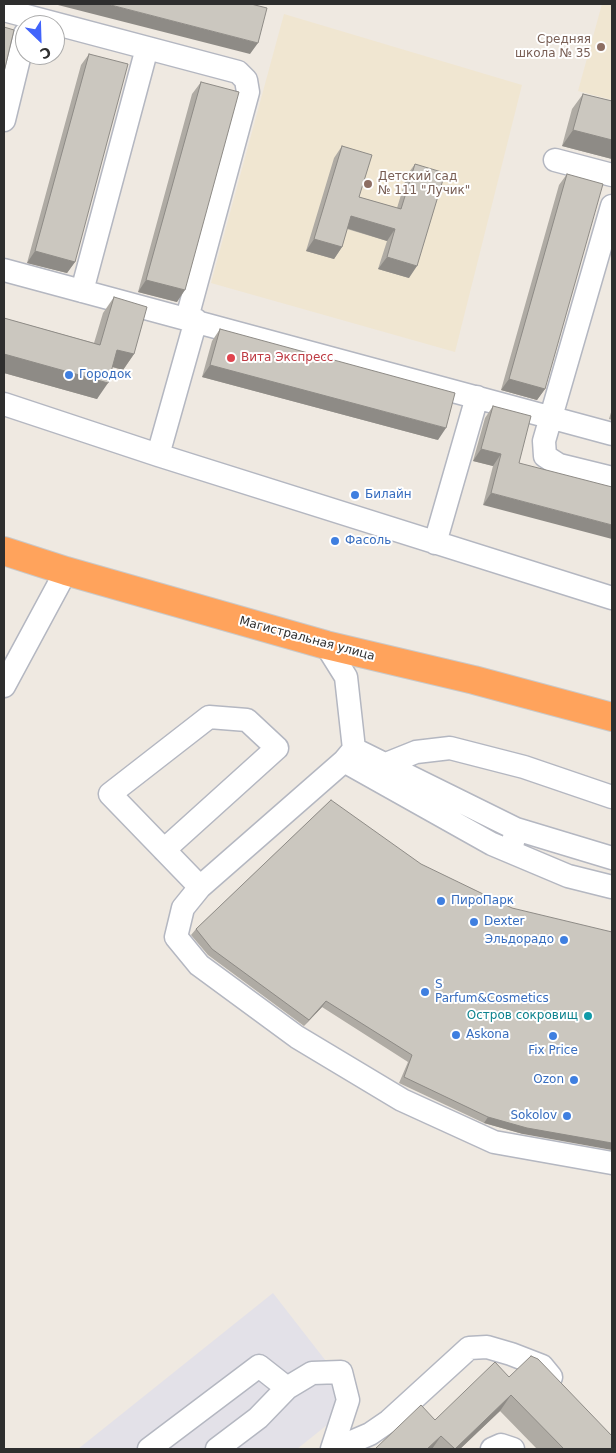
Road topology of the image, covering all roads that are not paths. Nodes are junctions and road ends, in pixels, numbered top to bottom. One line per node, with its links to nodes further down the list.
1 (4, 10): 2 (street)
2 (15, 17)
3 (65, 32): 4 (street)
4 (147, 48): 11 (street); 12 (street)
5 (17, 65): 6 (street)
6 (4, 120)
7 (555, 160): 8 (street)
8 (612, 175)
9 (612, 206): 15 (street)
10 (4, 270): 11 (street)
11 (82, 290): 12 (street)
12 (191, 319): 13 (street); 17 (street)
13 (477, 397): 15 (street); 19 (street)
14 (4, 404): 17 (street)
15 (552, 418): 16 (street); 18 (street)
16 (612, 434)
17 (158, 455): 19 (street)
18 (612, 478)
19 (435, 543): 22 (street)
20 (4, 551): 21 (highway, Магистральная улица)
21 (66, 571): 23 (highway, Магистральная улица); 24 (street)
22 (612, 598)
23 (326, 646): 25 (highway, Магистральная улица); 26 (street)
24 (4, 686)
25 (612, 717)
26 (351, 749): 27 (street); 31 (street); 33 (street)
27 (386, 764): 28 (street); 29 (street)
28 (612, 797)
29 (516, 829): 31 (street); 32 (street)
30 (164, 850): 30 (street); 33 (street)
31 (511, 852): 34 (street)
32 (612, 858)
33 (200, 887): 35 (street)
34 (612, 887)
35 (612, 1163)
36 (287, 1388): 38 (street); 39 (street); 40 (street)
37 (567, 1394): 40 (street)
38 (150, 1449)
39 (217, 1449)
40 (333, 1449)
41 (492, 1449): 42 (street)
42 (513, 1449)

